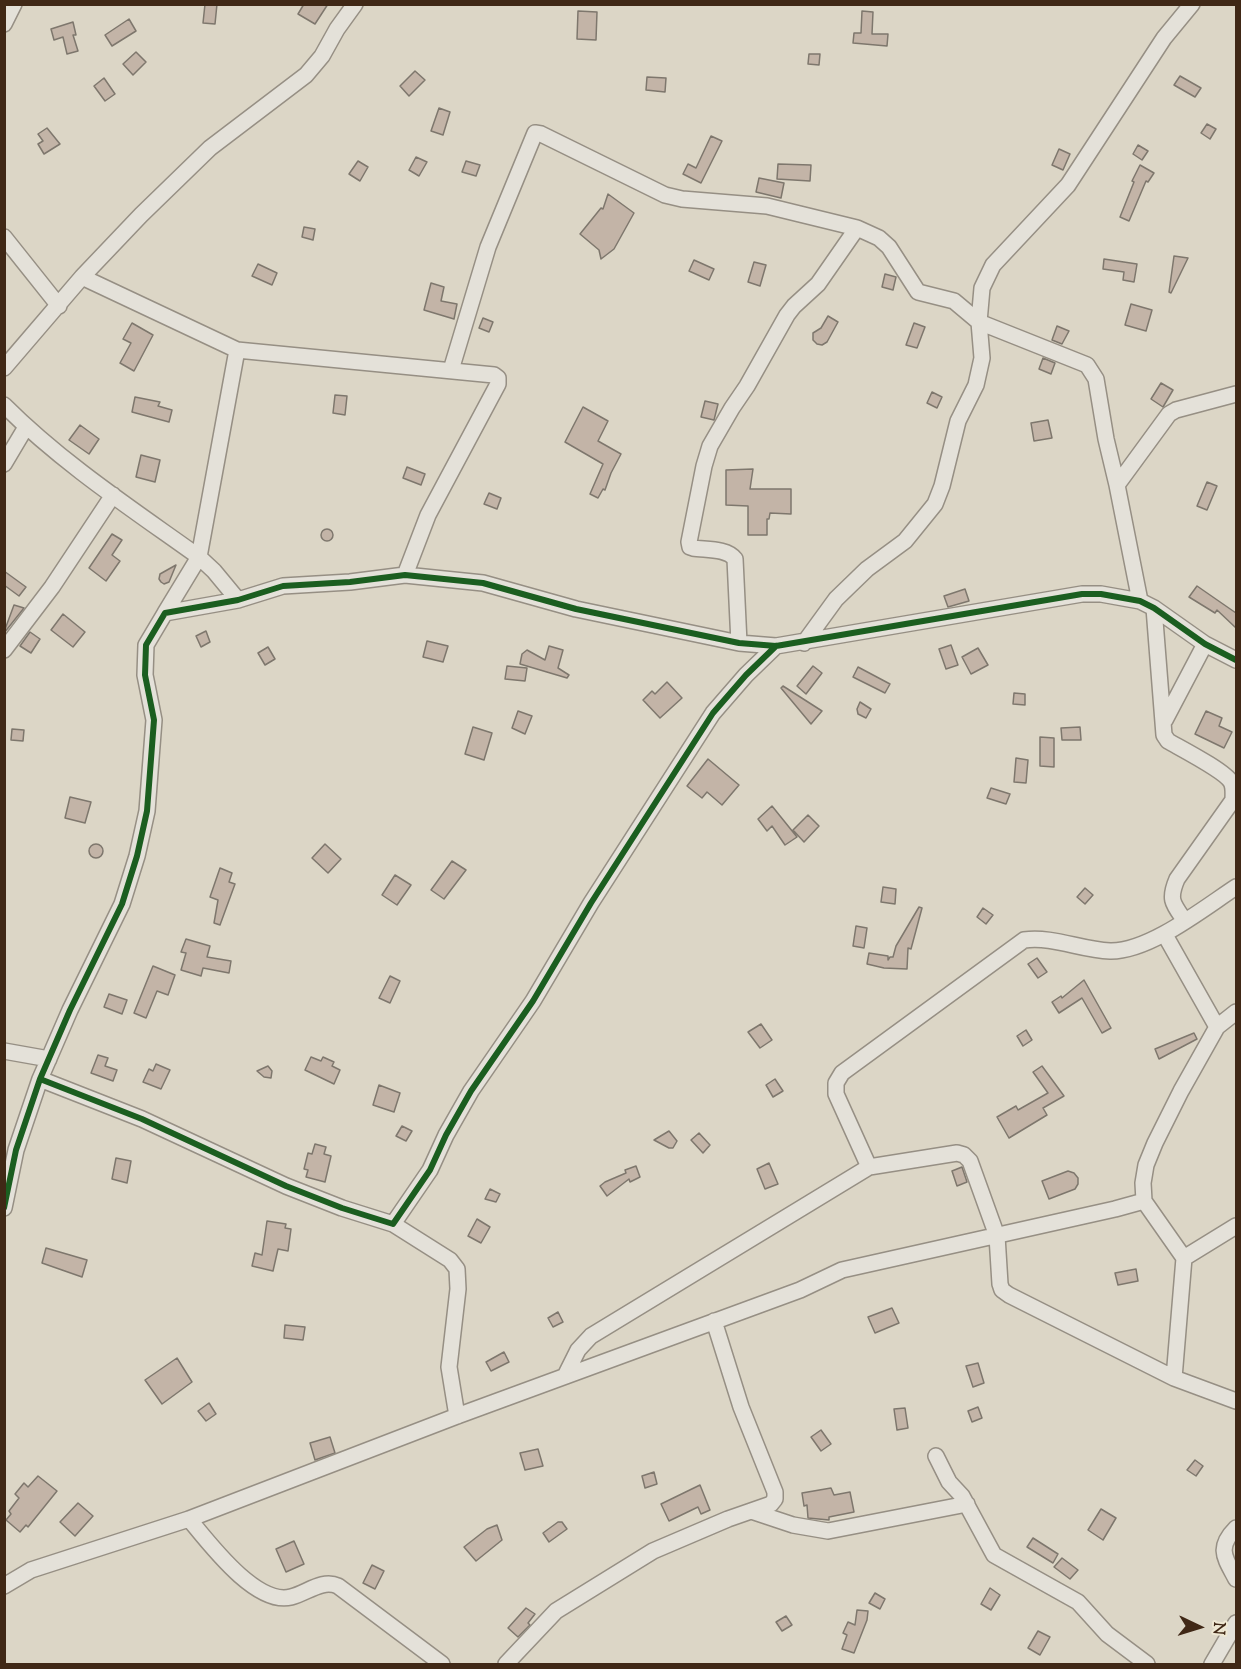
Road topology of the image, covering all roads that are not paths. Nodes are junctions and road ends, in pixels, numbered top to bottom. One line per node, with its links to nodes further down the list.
1 (14, 4): 4 (street)
2 (355, 4): 7 (street)
3 (1192, 4): 9 (street)
4 (4, 24)
5 (857, 228): 9 (street); 12 (street); 24 (street)
6 (4, 237): 8 (street)
7 (82, 277): 8 (street); 10 (street)
8 (59, 306): 11 (street)
9 (980, 322): 17 (street); 25 (street)
10 (237, 350): 12 (street); 19 (street)
11 (4, 368)
12 (451, 370): 20 (street)
13 (1236, 394): 17 (street)
14 (4, 405): 15 (street)
15 (26, 427): 16 (street); 18 (street)
16 (4, 464)
17 (1117, 485): 22 (street)
18 (113, 495): 19 (street); 28 (street)
19 (199, 557): 21 (street); 23 (street)
20 (405, 575): 21 (street); 24 (street)
21 (238, 600): 23 (street)
22 (1147, 605): 25 (street); 26 (street); 30 (street)
23 (165, 613): 37 (street)
24 (739, 643): 27 (street)
25 (804, 643): 27 (street)
26 (1205, 644): 29 (street); 30 (street)
27 (776, 646): 42 (street)
28 (4, 650)
29 (1236, 660)
30 (1164, 720): 32 (street)
31 (1236, 887): 32 (street)
32 (1185, 921): 33 (street)
33 (1165, 935): 35 (street); 39 (street)
34 (1236, 1012): 35 (street)
35 (1217, 1027): 40 (street)
36 (4, 1051): 37 (street)
37 (49, 1059): 38 (street)
38 (40, 1079): 41 (street); 42 (street)
39 (868, 1167): 44 (street); 47 (street)
40 (1144, 1201): 44 (street); 45 (street)
41 (4, 1208)
42 (393, 1224): 50 (street)
43 (1236, 1226): 45 (street)
44 (997, 1236): 46 (street); 48 (street)
45 (1184, 1258): 48 (street)
46 (714, 1321): 47 (street); 53 (street)
47 (565, 1376): 50 (street)
48 (1174, 1377): 49 (street)
49 (1236, 1401)
50 (457, 1416): 54 (street)
51 (936, 1456): 52 (street)
52 (967, 1504): 53 (street); 61 (street)
53 (751, 1511): 60 (street)
54 (189, 1519): 57 (street); 59 (street)
55 (1236, 1528): 56 (street)
56 (1236, 1579)
57 (4, 1586)
58 (1236, 1623): 62 (street)
59 (442, 1665)
60 (506, 1665)
61 (1147, 1665)
62 (1212, 1665)

